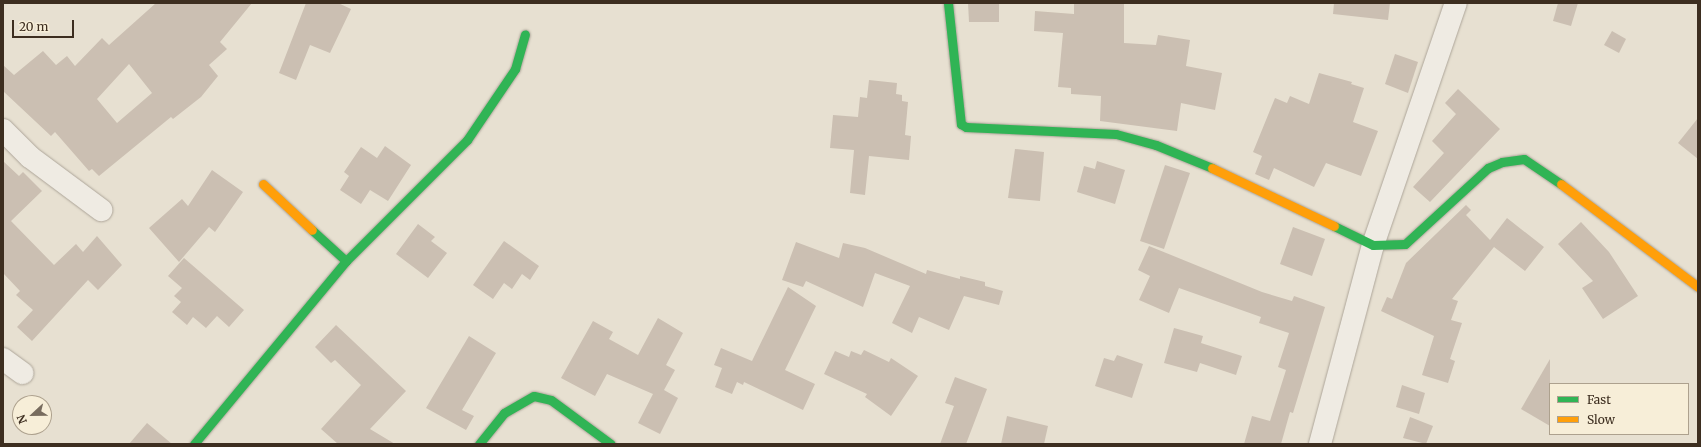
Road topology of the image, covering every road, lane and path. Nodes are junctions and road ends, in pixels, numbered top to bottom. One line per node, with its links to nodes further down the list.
1 (948, 3): 7 (street)
2 (1456, 3): 7 (street)
3 (525, 34): 8 (street)
4 (3, 130): 6 (street)
5 (263, 184): 8 (street)
6 (101, 210)
7 (1373, 244): 9 (street); 15 (street)
8 (346, 261): 12 (street)
9 (1698, 287)
10 (3, 359): 11 (street)
11 (22, 372)
12 (194, 444)
13 (479, 444): 14 (street)
14 (611, 444)
15 (1320, 444)

